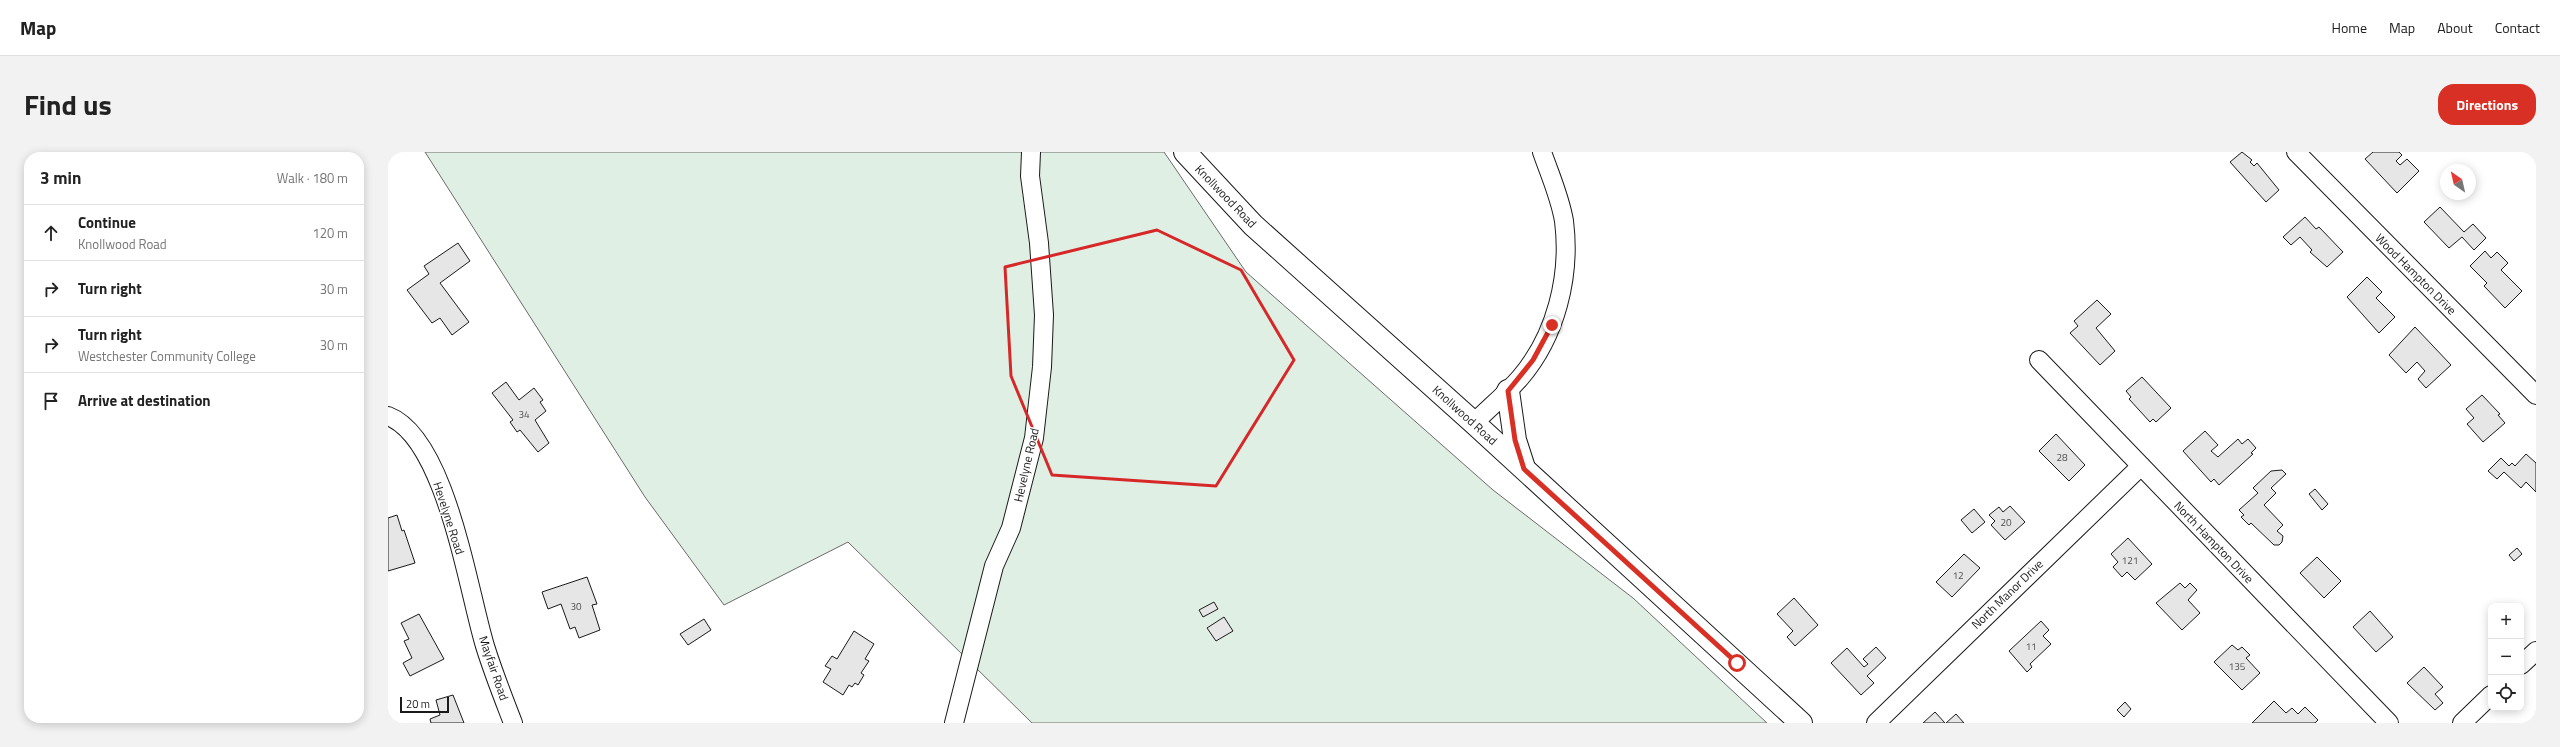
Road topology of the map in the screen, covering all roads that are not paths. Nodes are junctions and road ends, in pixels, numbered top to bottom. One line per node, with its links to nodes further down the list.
1 (1031, 152): 17 (street, Hevelyne Road)
2 (1185, 152): 9 (main road, Knollwood Road)
3 (1542, 152): 6 (street)
4 (2296, 152): 7 (street, Wood Hampton Drive)
5 (2039, 360): 10 (street, North Hampton Drive)
6 (1508, 391): 9 (street); 11 (main road)
7 (2536, 395)
8 (388, 416): 12 (street, Hevelyne Road)
9 (1474, 423): 11 (main road, Knollwood Road)
10 (2141, 466): 19 (street, North Manor Drive); 20 (street, North Hampton Drive)
11 (1524, 469): 18 (main road, Knollwood Road)
12 (476, 613): 16 (street, Mayfair Road)
13 (2536, 651): 14 (street)
14 (2524, 662)
15 (2488, 698): 21 (street)
16 (513, 723)
17 (954, 723)
18 (1802, 723)
19 (1876, 723)
20 (2389, 723)
21 (2462, 723)

